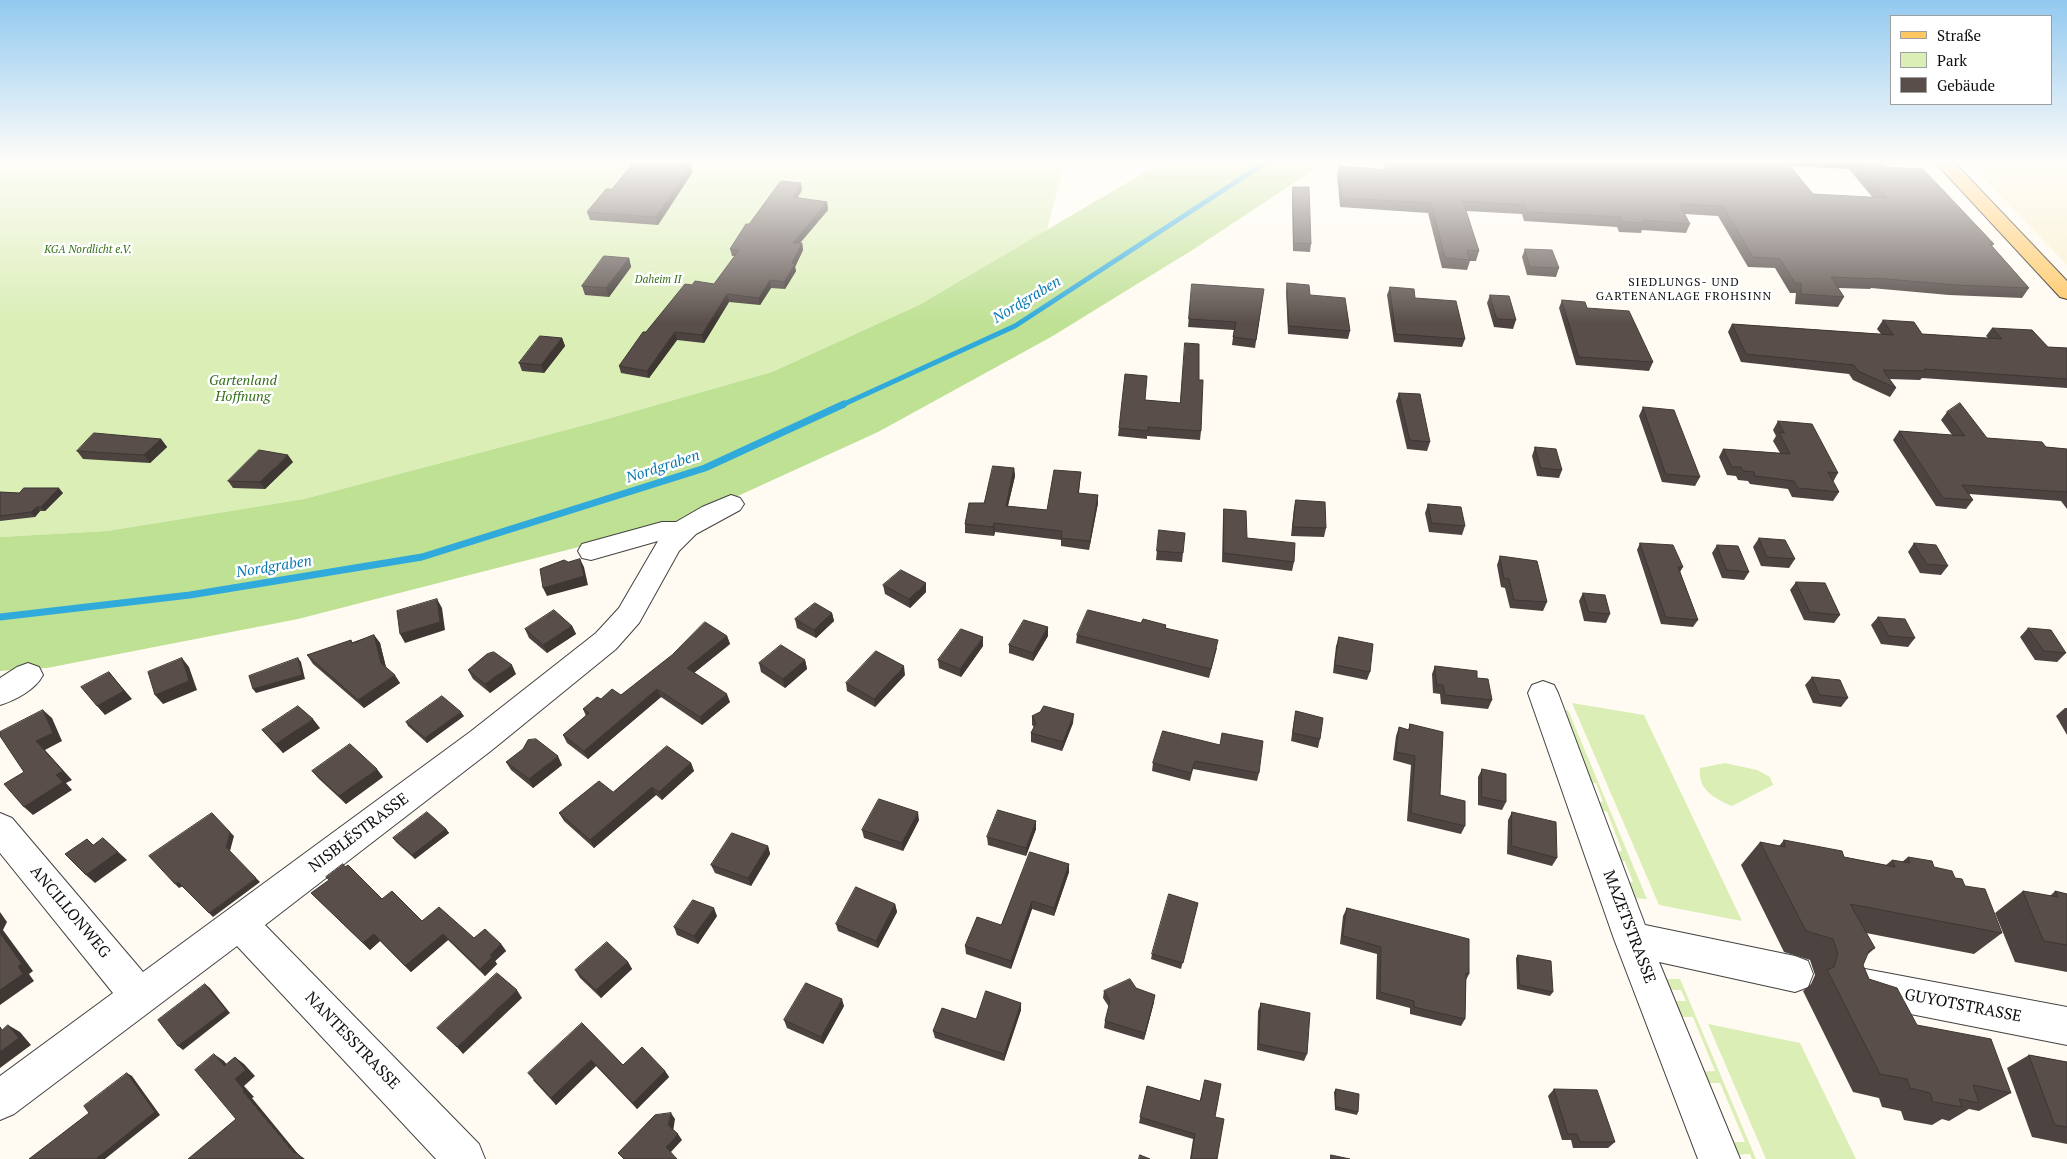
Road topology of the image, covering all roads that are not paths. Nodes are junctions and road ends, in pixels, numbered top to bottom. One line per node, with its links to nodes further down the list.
1 (1994, 215): 2 (main road)
2 (2067, 293)
3 (731, 504): 4 (street)
4 (682, 531): 5 (street); 10 (street, NISBLÉSTRASSE)
5 (590, 551)
6 (28, 675): 7 (street)
7 (0, 693)
8 (1543, 693): 11 (street, MAZETSTRASSE)
9 (0, 828): 14 (street, ANCILLONWEG)
10 (239, 923): 14 (street, NISBLÉSTRASSE); 17 (street, NANTESSTRASSE)
11 (1632, 939): 12 (street); 18 (street, MAZETSTRASSE)
12 (1795, 974)
13 (1859, 986): 15 (street, GUYOTSTRASSE)
14 (140, 997): 16 (street, NISBLÉSTRASSE)
15 (2067, 1026)
16 (0, 1100)
17 (464, 1159)
18 (1719, 1159)

